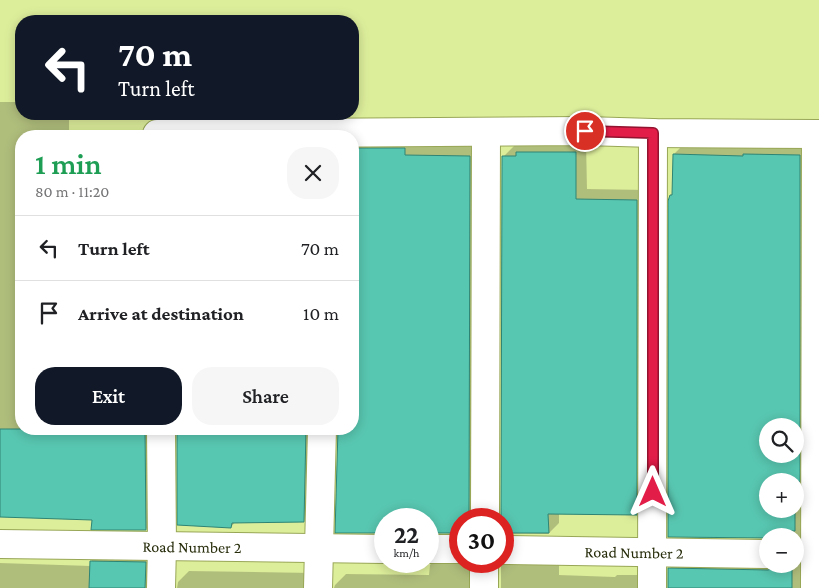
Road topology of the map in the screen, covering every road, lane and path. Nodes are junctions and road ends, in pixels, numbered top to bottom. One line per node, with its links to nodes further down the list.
1 (486, 132): 2 (street); 3 (street); 7 (street)
2 (653, 133): 4 (street); 13 (street)
3 (359, 134)
4 (818, 134): 15 (street)
5 (161, 435): 9 (street)
6 (322, 435): 10 (street)
7 (485, 508)
8 (0, 544): 9 (street, Road Number 2)
9 (162, 546): 10 (street, Road Number 2); 17 (street)
10 (319, 548): 11 (street, Road Number 2); 18 (street)
11 (374, 548)
12 (514, 550): 13 (street, Road Number 2)
13 (652, 552): 14 (street, Road Number 2); 20 (street)
14 (759, 554)
15 (810, 554): 21 (street)
16 (484, 573): 19 (street)
17 (161, 588)
18 (318, 588)
19 (484, 588)
20 (652, 588)
21 (815, 588)

